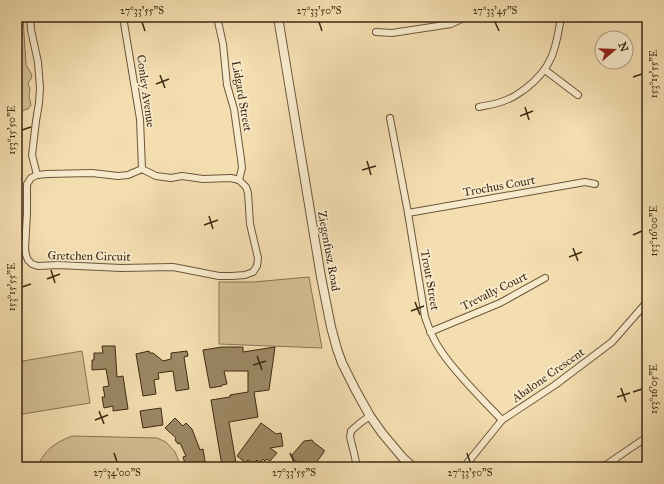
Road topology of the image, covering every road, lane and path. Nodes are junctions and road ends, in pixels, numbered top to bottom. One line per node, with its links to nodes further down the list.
1 (30, 17): 13 (street)
2 (123, 17): 12 (street, Conley Avenue)
3 (217, 17): 14 (street, Lidgard Street)
4 (278, 17): 20 (street, Ziegenfusz Road)
5 (466, 17): 7 (street)
6 (561, 17): 8 (street)
7 (376, 32)
8 (545, 70): 9 (street); 10 (street)
9 (578, 95)
10 (479, 108)
11 (390, 118): 16 (street, Trout Street)
12 (142, 170): 13 (street); 14 (street)
13 (37, 175): 14 (street, Gretchen Circuit)
14 (239, 180)
15 (594, 184): 16 (street, Trochus Court)
16 (408, 213): 19 (street, Trout Street)
17 (545, 278): 19 (street, Trevally Court)
18 (647, 302): 21 (street, Abalone Crescent)
19 (430, 332): 21 (street, Trout Street)
20 (370, 416): 23 (street); 24 (street, Ziegenfusz Road)
21 (502, 420): 25 (street, Abalone Crescent)
22 (647, 437): 26 (street)
23 (357, 467)
24 (413, 467)
25 (464, 467)
26 (603, 467)

